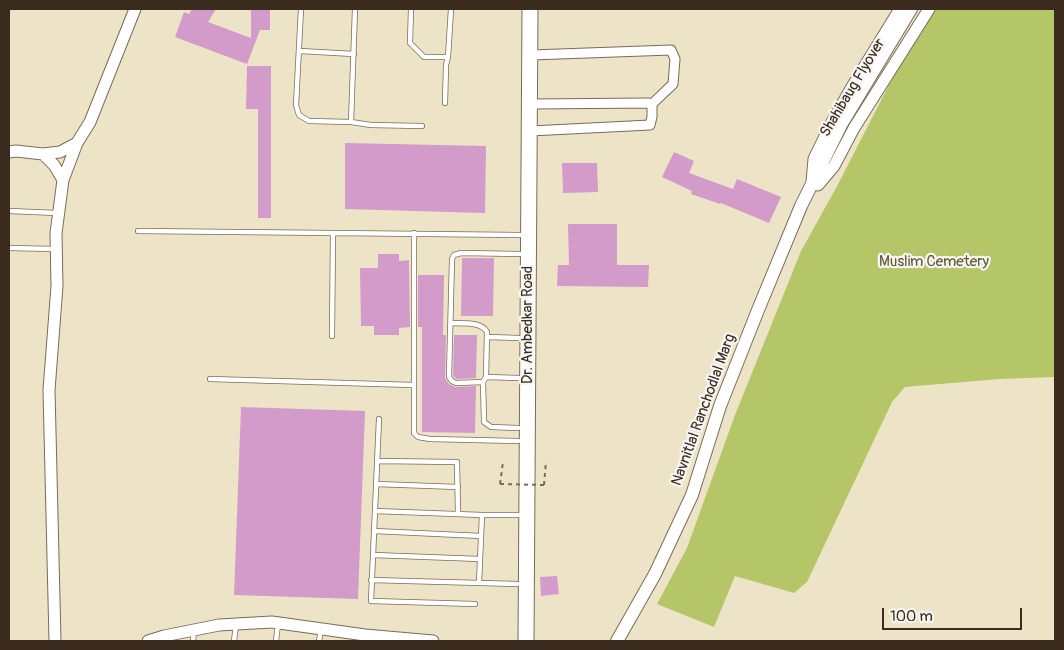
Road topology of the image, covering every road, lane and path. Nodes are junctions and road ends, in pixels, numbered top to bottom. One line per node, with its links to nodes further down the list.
1 (135, 9): 22 (street)
2 (301, 9): 12 (lane)
3 (355, 9): 13 (lane)
4 (411, 9): 15 (lane)
5 (451, 9): 15 (lane)
6 (522, 9): 33 (main road, Dr. Ambedkar Road)
7 (530, 9): 14 (main road, Dr. Ambedkar Road)
8 (900, 9): 27 (street)
9 (911, 9): 24 (main road, Shahibaug Flyover)
10 (918, 9): 24 (main road, Shahibaug Flyover)
11 (929, 9): 27 (street)
12 (300, 51): 13 (lane); 19 (lane)
13 (354, 54): 19 (lane)
14 (530, 55): 17 (main road, Dr. Ambedkar Road); 18 (street)
15 (448, 56): 16 (lane)
16 (445, 103)
17 (530, 104): 18 (street); 21 (main road, Dr. Ambedkar Road)
18 (652, 104): 21 (street)
19 (351, 122): 20 (lane)
20 (422, 126)
21 (530, 131): 76 (main road, Dr. Ambedkar Road)
22 (78, 143): 25 (street); 26 (street)
23 (9, 152): 25 (street)
24 (830, 152): 27 (main road, Shahibaug Flyover)
25 (43, 154): 26 (street)
26 (63, 180): 29 (street)
27 (815, 184): 77 (main road, Navnitlal Ranchodlal Marg); 78 (main road)
28 (9, 211): 29 (lane)
29 (58, 213): 35 (street)
30 (138, 232): 31 (lane)
31 (333, 232): 32 (lane); 38 (lane)
32 (414, 234): 33 (lane); 44 (lane)
33 (520, 235): 36 (main road, Dr. Ambedkar Road)
34 (9, 248): 35 (lane)
35 (57, 249): 69 (street)
36 (520, 254): 37 (lane); 40 (main road, Dr. Ambedkar Road)
37 (450, 323): 39 (lane); 43 (lane)
38 (332, 336)
39 (487, 337): 40 (lane); 43 (lane)
40 (519, 338): 42 (main road, Dr. Ambedkar Road)
41 (210, 378): 44 (lane)
42 (519, 378): 43 (lane); 46 (main road, Dr. Ambedkar Road)
43 (485, 379): 46 (lane)
44 (414, 385): 46 (lane)
45 (379, 419): 47 (lane)
46 (518, 434): 55 (main road, Dr. Ambedkar Road)
47 (377, 461): 50 (lane); 51 (lane)
48 (546, 461): 49 (path, bridge)
49 (503, 462)
50 (376, 484): 51 (lane); 52 (lane)
51 (458, 487): 53 (lane)
52 (375, 511): 53 (lane); 56 (lane)
53 (458, 513): 54 (lane)
54 (482, 515): 55 (lane); 57 (lane)
55 (518, 515): 62 (main road, Dr. Ambedkar Road)
56 (374, 531): 57 (lane); 58 (lane)
57 (481, 536): 59 (lane)
58 (372, 555): 59 (lane); 60 (lane)
59 (480, 559): 61 (lane)
60 (371, 580): 61 (lane); 63 (lane)
61 (479, 583): 62 (lane)
62 (518, 584): 75 (main road, Dr. Ambedkar Road)
63 (475, 604)
64 (278, 623): 65 (street); 66 (street); 72 (lane)
65 (236, 624): 67 (street); 71 (lane)
66 (321, 628): 68 (street); 73 (lane)
67 (194, 636): 70 (street)
68 (359, 638): 74 (street)
69 (55, 641)
70 (148, 641)
71 (234, 641)
72 (276, 641)
73 (319, 641)
74 (433, 641)
75 (517, 641)
76 (526, 641)
77 (617, 641)
78 (625, 641)

